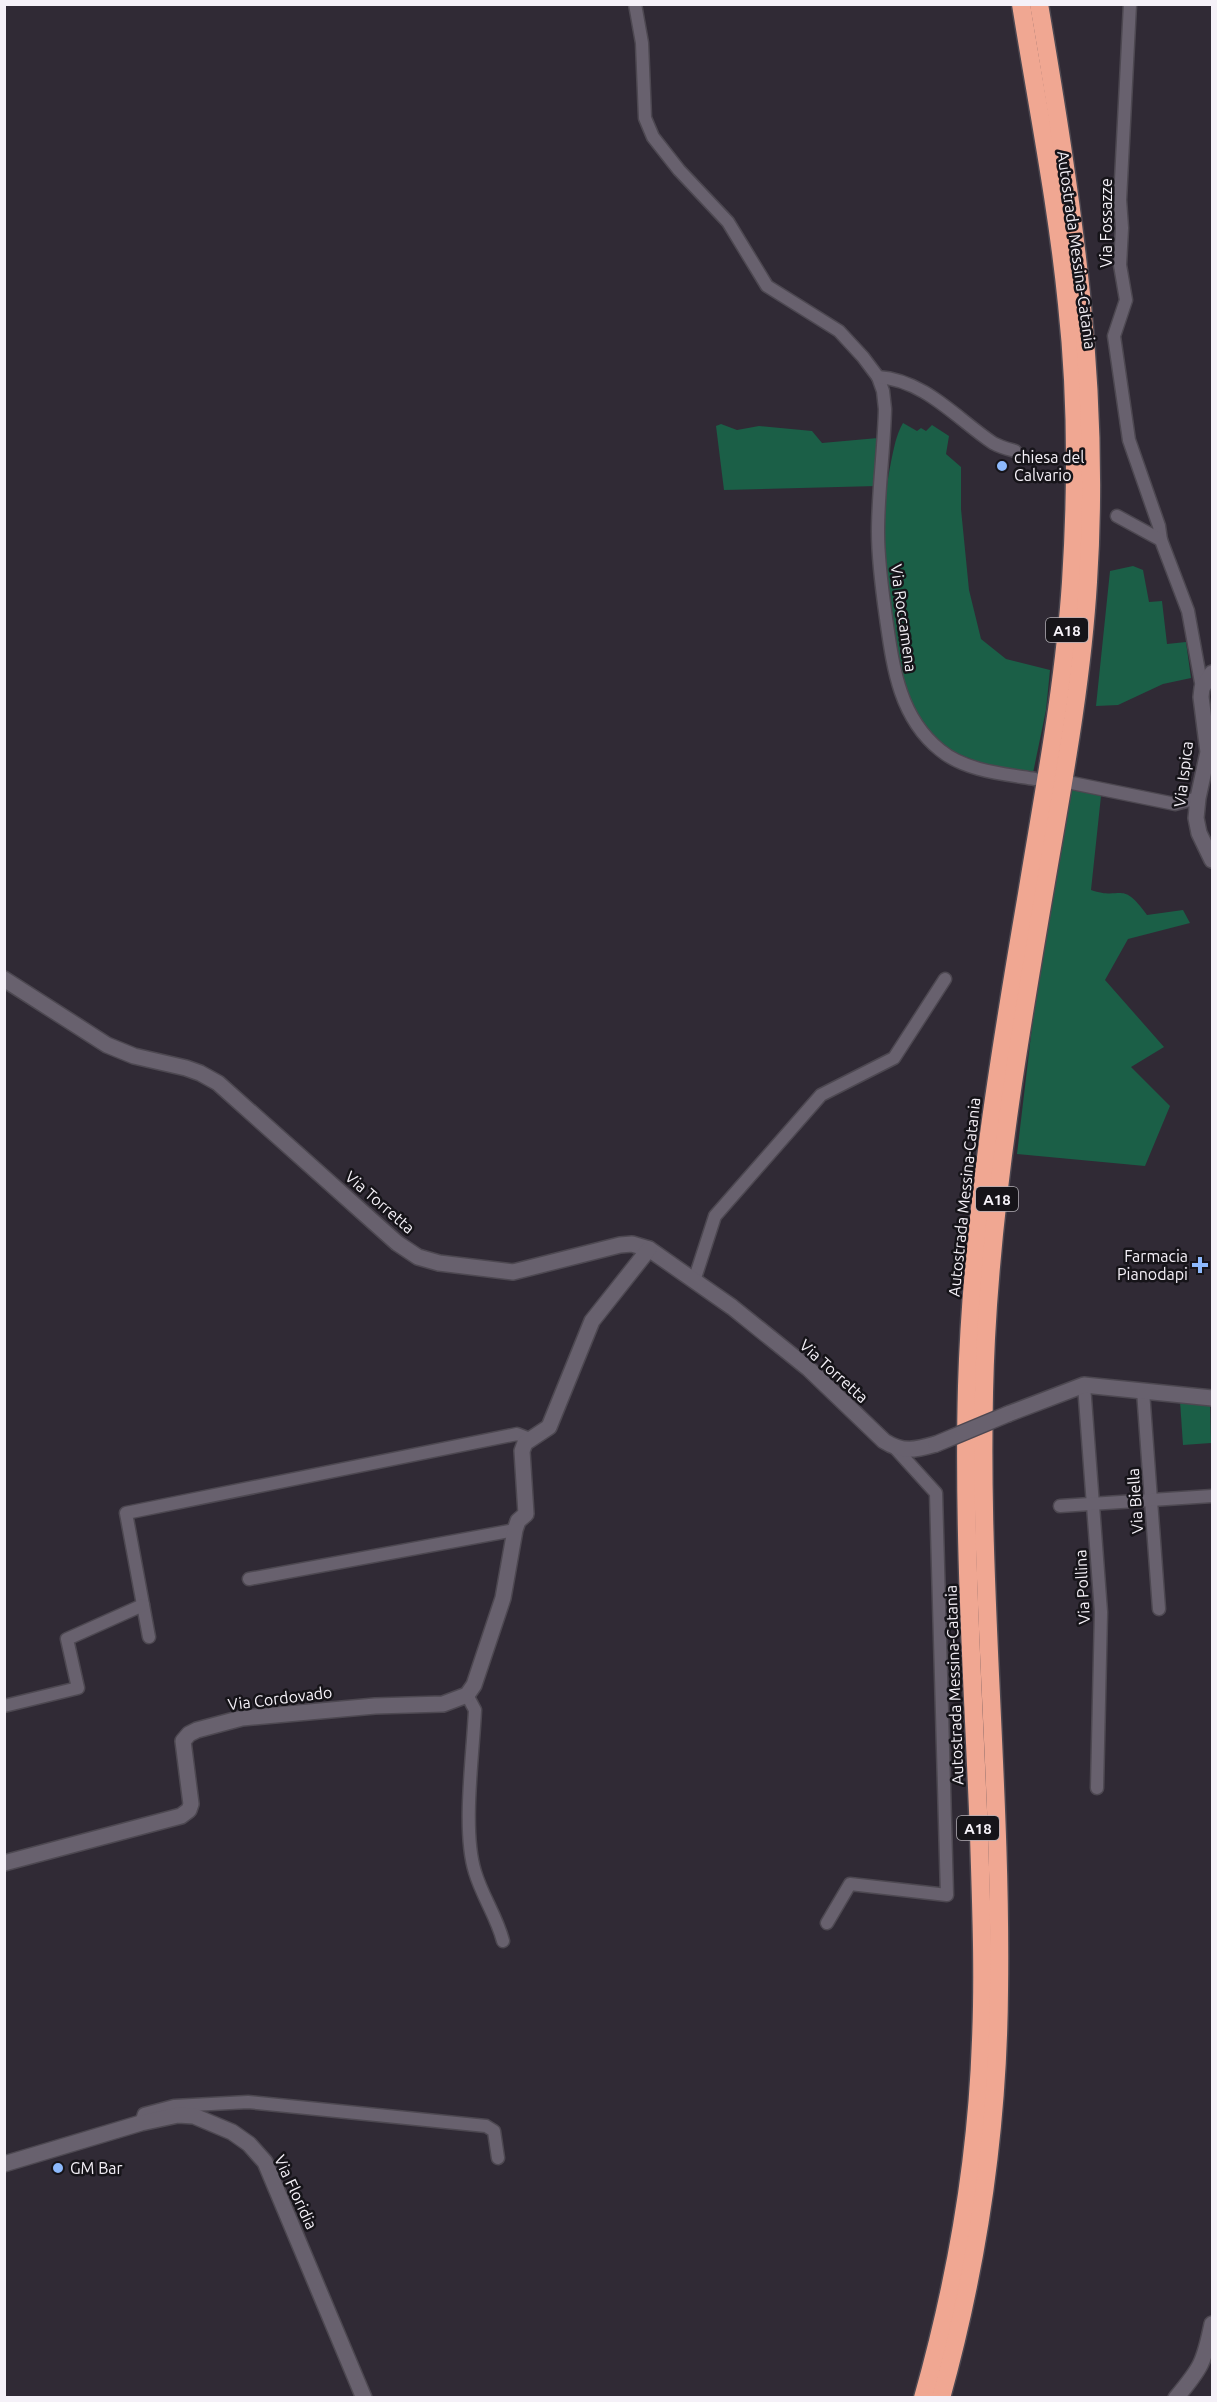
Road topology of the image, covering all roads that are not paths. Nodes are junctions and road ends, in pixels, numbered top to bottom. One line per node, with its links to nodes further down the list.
1 (635, 4): 5 (street, Via Roccamena)
2 (1021, 4): 47 (highway, Autostrada Messina-Catania / A18)
3 (1039, 4): 48 (highway, Autostrada Messina-Catania / A18)
4 (1130, 4): 8 (street, Via Fossazze)
5 (878, 377): 6 (street); 11 (street, Via Roccamena)
6 (1015, 452)
7 (1117, 516): 8 (street)
8 (1161, 540): 10 (street, Via Ispica)
9 (1212, 673): 10 (street)
10 (1202, 688): 13 (street, Via Ispica)
11 (1035, 779)
12 (1072, 783): 14 (street)
13 (1198, 798): 14 (street); 15 (street, Via Ispica)
14 (1174, 804): 15 (street)
15 (1196, 818): 16 (street, Via Ispica)
16 (1212, 860)
17 (4, 979): 19 (street, Via Torretta)
18 (945, 979): 20 (street)
19 (649, 1249): 20 (street, Via Torretta); 24 (street)
20 (694, 1281): 25 (street, Via Torretta)
21 (1084, 1385): 22 (street); 25 (street, bridge); 28 (street, Via Pollina)
22 (1143, 1391): 23 (street); 27 (street, Via Biella)
23 (1212, 1398)
24 (531, 1439): 30 (street); 32 (street)
25 (896, 1449): 39 (street, Via Torretta)
26 (1212, 1496): 27 (street)
27 (1152, 1500): 28 (street); 33 (street, Via Biella)
28 (1093, 1504): 29 (street); 37 (street, Via Pollina)
29 (1060, 1506)
30 (515, 1530): 31 (street); 35 (street)
31 (249, 1579)
32 (143, 1605): 34 (street); 36 (street)
33 (1160, 1609)
34 (149, 1637)
35 (467, 1695): 38 (street, Via Cordovado); 40 (street)
36 (4, 1706)
37 (1096, 1788)
38 (4, 1863)
39 (827, 1923)
40 (503, 1941)
41 (141, 2123): 42 (street); 43 (street, Via Floridia); 46 (street, Via Floridia)
42 (498, 2158)
43 (4, 2164)
44 (1212, 2324): 45 (street)
45 (1208, 2361): 49 (street)
46 (364, 2397)
47 (923, 2397)
48 (941, 2397)
49 (1176, 2397)

